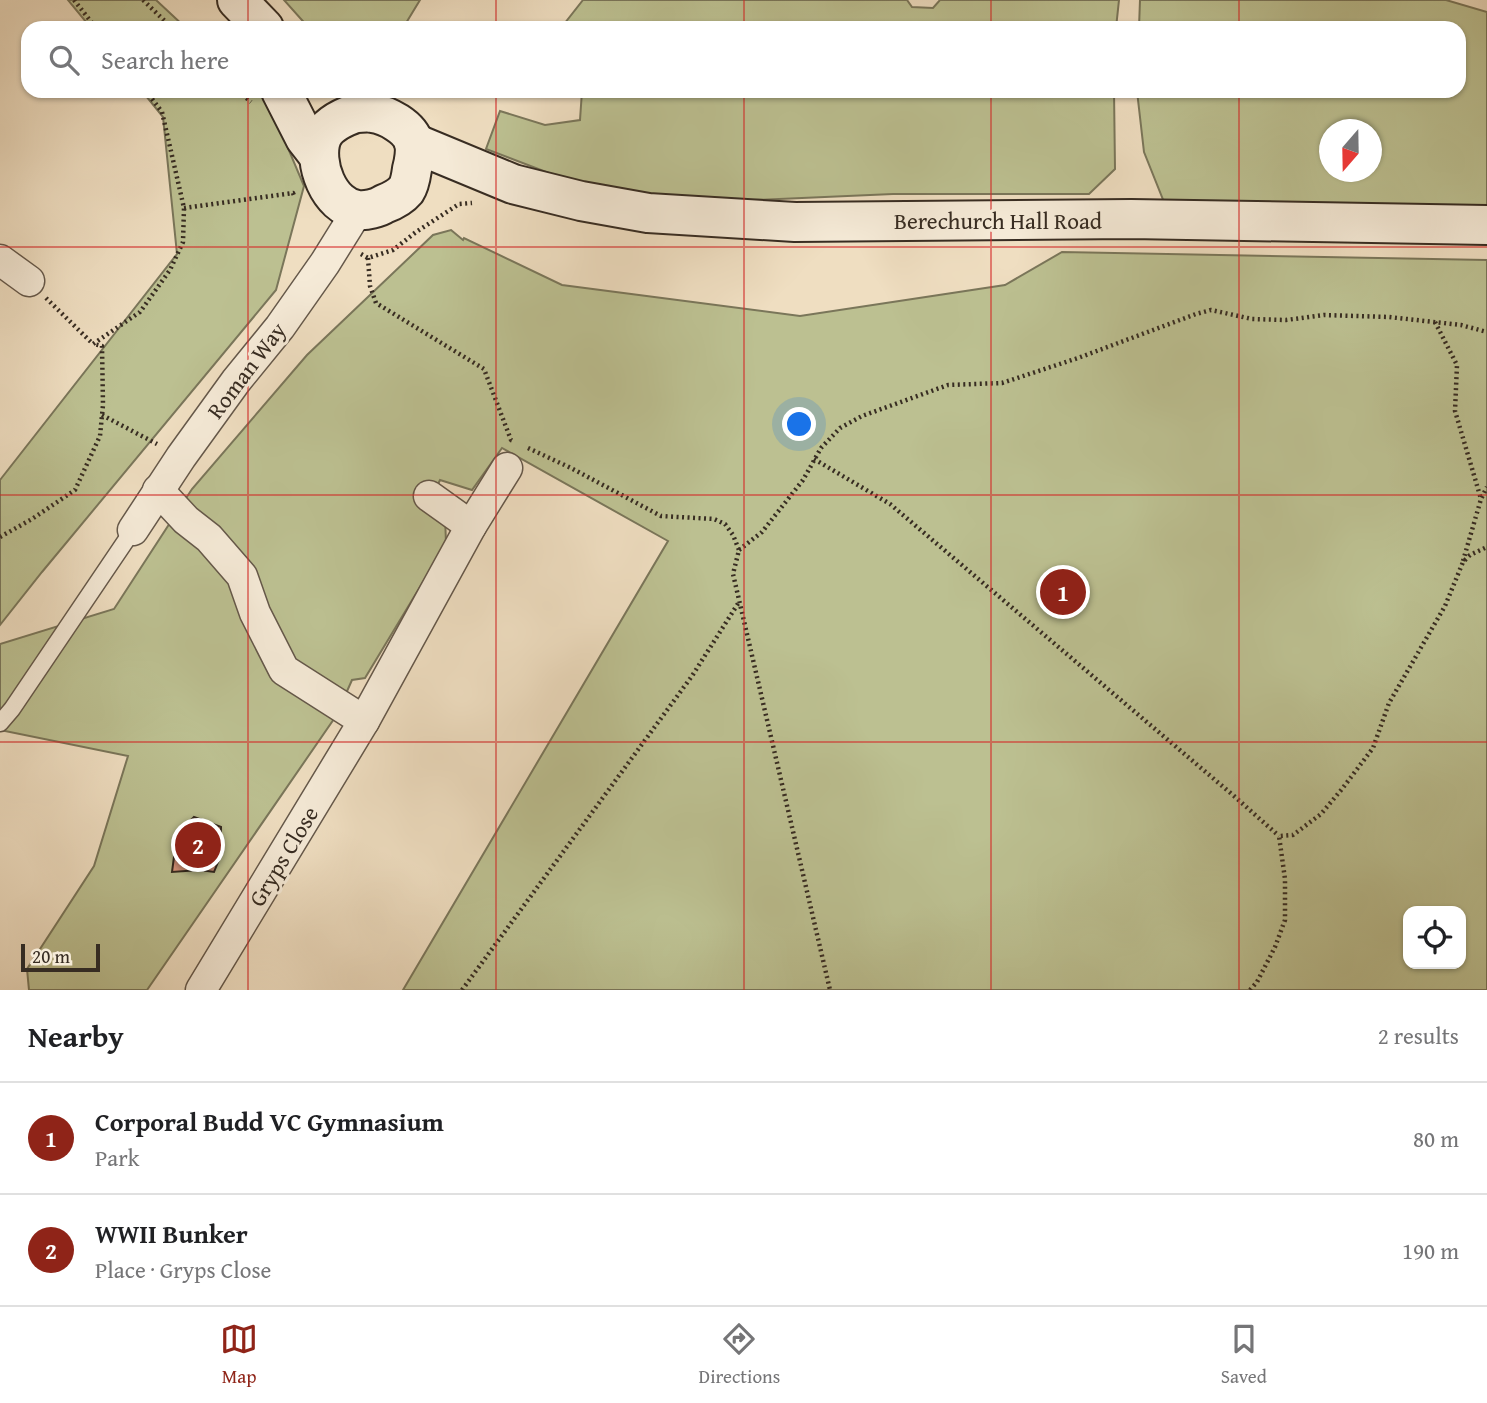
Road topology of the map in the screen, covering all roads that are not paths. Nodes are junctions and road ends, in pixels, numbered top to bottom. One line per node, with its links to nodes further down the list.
1 (285, 98): 4 (street)
2 (337, 104): 3 (street); 4 (street)
3 (414, 142): 5 (street); 6 (street, Berechurch Hall Road)
4 (319, 156): 7 (street)
5 (409, 184): 6 (street, Berechurch Hall Road); 7 (street)
6 (513, 184): 8 (street, Berechurch Hall Road)
7 (358, 210): 12 (street, Roman Way)
8 (1487, 225)
9 (0, 260): 10 (street)
10 (29, 281)
11 (507, 468): 14 (street, Gryps Close)
12 (158, 490): 15 (street, Roman Way); 16 (street)
13 (429, 496): 14 (street)
14 (471, 526): 16 (street, Gryps Close)
15 (133, 530): 17 (lane)
16 (365, 721): 18 (street, Gryps Close)
17 (0, 723)
18 (201, 990)

